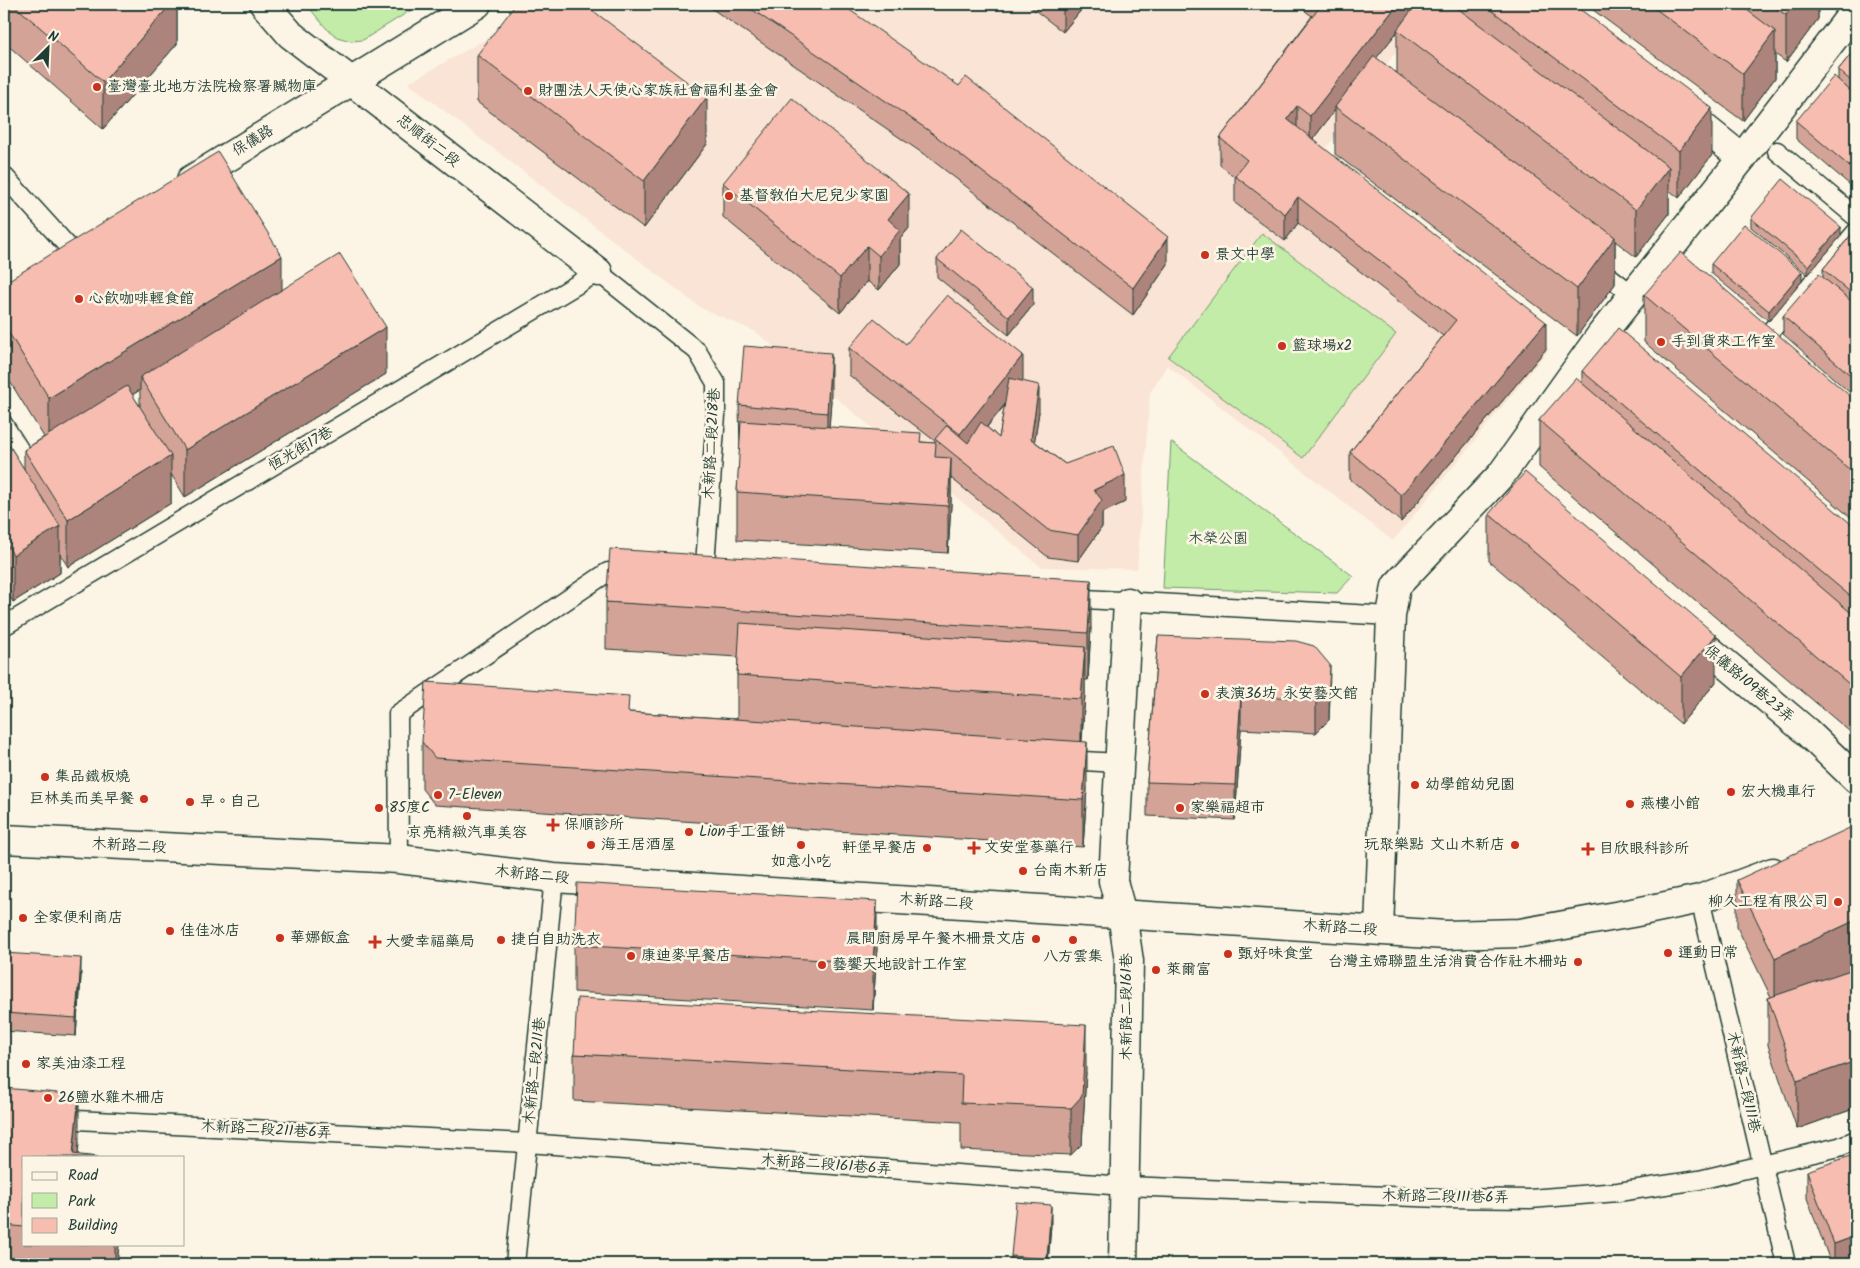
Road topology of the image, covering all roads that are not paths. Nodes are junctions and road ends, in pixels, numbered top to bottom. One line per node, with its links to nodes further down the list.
1 (264, 4): 4 (street, 忠順街二段)
2 (477, 4): 4 (street, 保儀路)
3 (1856, 9): 7 (street)
4 (351, 81): 9 (street, 保儀路); 16 (street, 忠順街二段)
5 (1665, 96): 7 (street)
6 (1778, 151): 10 (lane)
7 (1742, 158): 17 (street)
8 (4, 176): 13 (lane)
9 (166, 195)
10 (1856, 217)
11 (1856, 232): 18 (lane)
12 (98, 237): 13 (street)
13 (72, 252): 15 (street)
14 (1580, 253): 17 (lane)
15 (50, 266)
16 (598, 272): 23 (lane, 木新路二段218巷); 29 (lane, 恆光街17巷)
17 (1634, 296): 27 (street)
18 (1763, 340)
19 (4, 389): 20 (lane)
20 (66, 450)
21 (647, 574): 34 (lane)
22 (685, 577): 23 (lane)
23 (704, 578): 24 (lane)
24 (724, 579)
25 (1049, 598): 26 (lane)
26 (1128, 602): 27 (lane); 31 (street, 木新路二段161巷)
27 (1391, 616): 39 (street)
28 (1669, 616): 32 (street, 保儀路109巷23弄)
29 (4, 626)
30 (1049, 759): 31 (lane)
31 (1119, 763): 38 (street, 木新路二段161巷)
32 (1856, 779)
33 (4, 839): 34 (street, 木新路二段)
34 (399, 859): 36 (street, 木新路二段)
35 (1800, 861): 37 (street, 木新路二段)
36 (554, 878): 38 (street, 木新路二段); 42 (lane, 木新路二段211巷)
37 (1700, 899): 39 (street, 木新路二段); 43 (lane, 木新路二段111巷)
38 (1122, 914): 39 (street, 木新路二段); 44 (street, 木新路二段161巷)
39 (1379, 930)
40 (43, 1118): 42 (lane, 木新路二段211巷6弄)
41 (1856, 1140): 43 (lane, 木新路二段111巷6弄)
42 (527, 1143): 44 (lane, 木新路二段161巷6弄); 45 (lane, 木新路二段211巷)
43 (1763, 1165): 44 (lane, 木新路二段111巷6弄); 47 (lane, 木新路二段111巷)
44 (1125, 1186): 46 (street, 木新路二段161巷)
45 (515, 1264)
46 (1123, 1264)
47 (1786, 1264)

